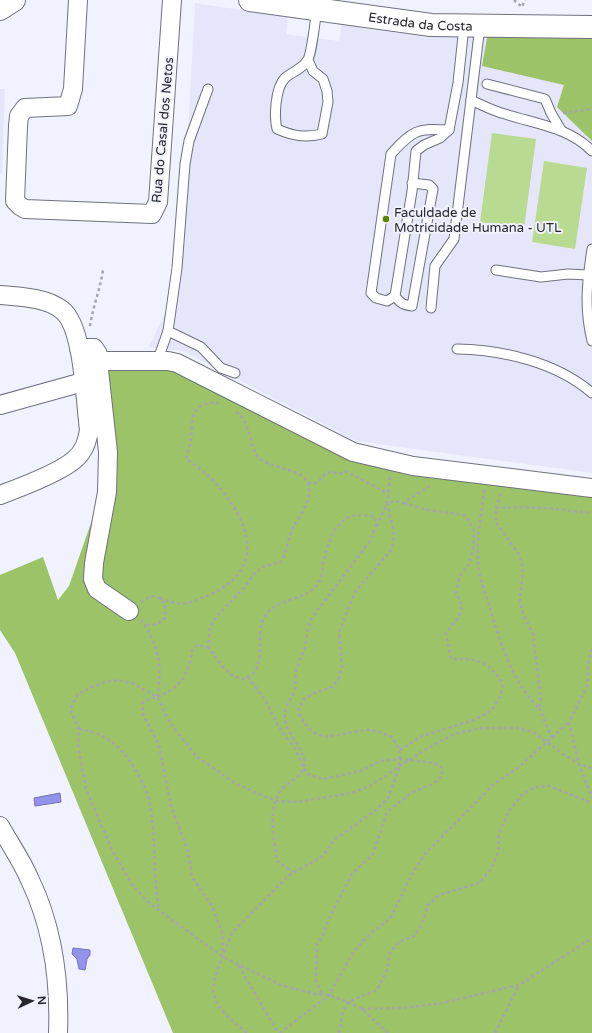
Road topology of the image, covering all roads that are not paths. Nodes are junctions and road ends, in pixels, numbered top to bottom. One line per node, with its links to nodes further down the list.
1 (14, 0): 7 (street)
2 (78, 0): 3 (street, Rua do Casal dos Netos)
3 (172, 0)
4 (250, 0): 5 (street, Estrada da Costa)
5 (277, 2): 6 (street, Estrada da Costa)
6 (324, 7): 8 (street, Estrada da Costa); 10 (lane)
7 (0, 10)
8 (472, 26): 9 (street, Estrada da Costa); 13 (lane); 14 (lane)
9 (592, 27)
10 (308, 60): 10 (lane)
11 (487, 84): 15 (lane)
12 (208, 89): 24 (lane)
13 (471, 100): 15 (lane); 23 (lane)
14 (449, 130): 17 (lane); 22 (lane)
15 (561, 130): 16 (lane)
16 (592, 151)
17 (412, 183): 22 (lane); 22 (lane)
18 (592, 249): 20 (lane)
19 (496, 270): 20 (lane)
20 (588, 275): 25 (lane)
21 (0, 294): 27 (street)
22 (395, 296)
23 (431, 308)
24 (168, 331): 28 (lane); 29 (lane)
25 (592, 341)
26 (457, 349): 31 (lane)
27 (88, 353): 28 (street); 30 (street); 35 (street)
28 (157, 362): 33 (street)
29 (235, 373)
30 (83, 382): 32 (street); 34 (street)
31 (592, 393)
32 (0, 405)
33 (592, 488)
34 (0, 495)
35 (133, 613)
36 (0, 826): 37 (street)
37 (58, 1033)

